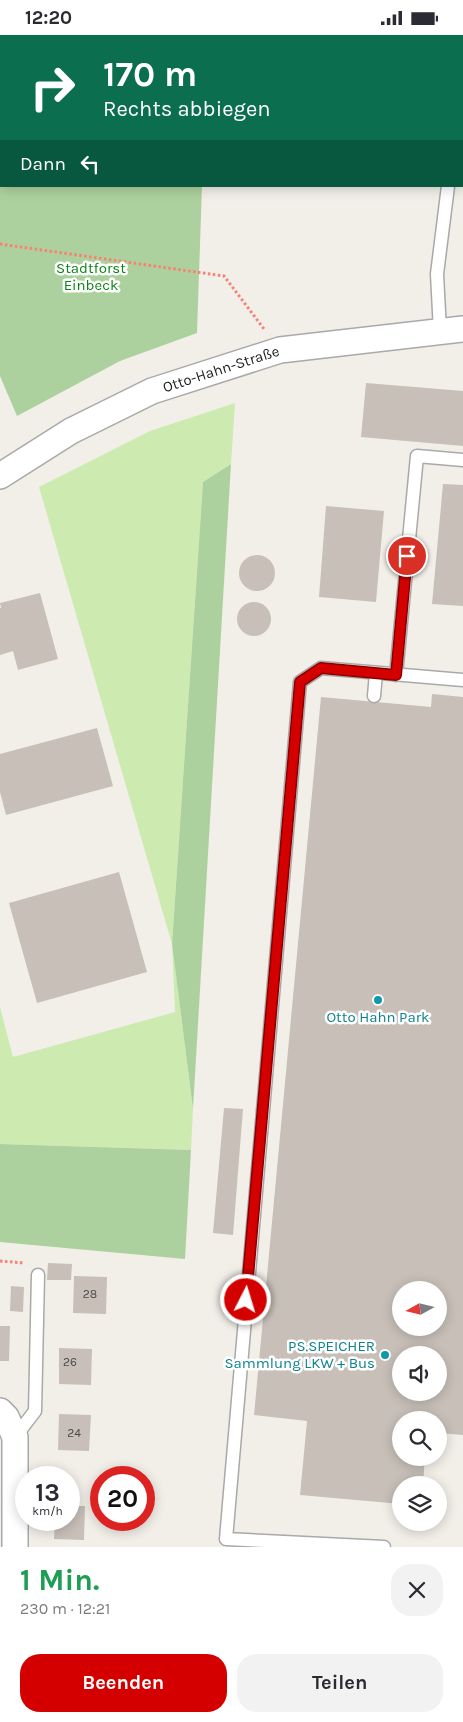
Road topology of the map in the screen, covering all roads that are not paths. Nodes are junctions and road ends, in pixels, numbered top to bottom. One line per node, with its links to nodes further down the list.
1 (448, 187): 2 (lane)
2 (452, 330): 4 (street, Otto-Hahn-Straße)
3 (463, 460): 6 (lane)
4 (0, 476)
5 (376, 673): 6 (lane); 8 (lane); 13 (lane)
6 (396, 675): 7 (lane)
7 (463, 680)
8 (374, 696)
9 (38, 1275): 11 (lane)
10 (0, 1411): 11 (street)
11 (16, 1437): 12 (street)
12 (15, 1547)
13 (384, 1547)

